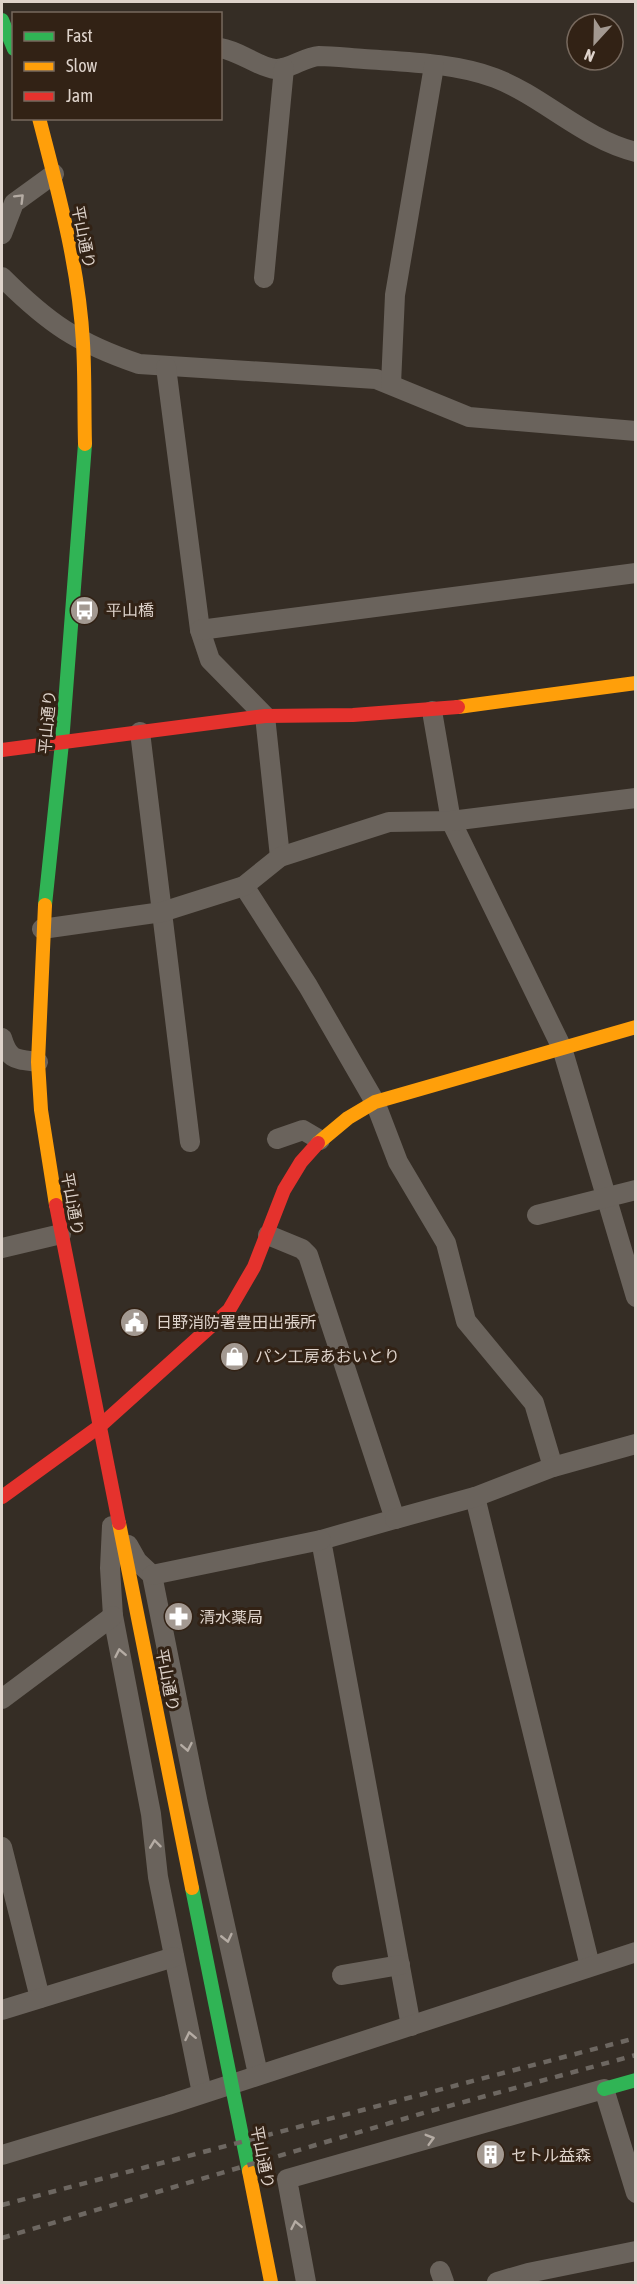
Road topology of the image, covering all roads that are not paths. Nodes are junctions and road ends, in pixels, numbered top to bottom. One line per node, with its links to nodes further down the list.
1 (3, 24): 2 (main road)
2 (12, 44)
3 (222, 48): 5 (street)
4 (434, 66): 5 (street); 7 (street); 14 (street)
5 (284, 68): 11 (street)
6 (40, 120): 8 (main road, 平山通り)
7 (636, 152)
8 (54, 174): 9 (street, one-way to 8); 12 (main road, 平山通り)
9 (2, 234)
10 (2, 277): 12 (street)
11 (264, 278)
12 (83, 342): 13 (street); 22 (main road, 平山通り)
13 (166, 368): 14 (street); 17 (street)
14 (392, 384): 15 (street)
15 (636, 431)
16 (636, 573): 17 (street)
17 (200, 630): 20 (street)
18 (636, 683): 19 (main road)
19 (432, 711): 20 (main road); 25 (street)
20 (265, 716): 21 (main road); 26 (street)
21 (140, 732): 22 (main road); 28 (street)
22 (62, 743): 23 (main road); 29 (main road, 平山通り)
23 (2, 750)
24 (636, 798): 25 (street)
25 (451, 822): 26 (street); 32 (street)
26 (280, 857): 27 (street)
27 (244, 886): 28 (street); 34 (street)
28 (162, 912): 29 (street); 37 (street)
29 (42, 929): 33 (main road, 平山通り)
30 (636, 1027): 32 (main road)
31 (2, 1038): 33 (street)
32 (562, 1048): 34 (main road); 39 (street)
33 (38, 1062): 41 (main road, 平山通り)
34 (375, 1102): 36 (main road); 47 (street)
35 (276, 1139): 36 (street)
36 (320, 1140): 42 (main road)
37 (190, 1142)
38 (636, 1190): 39 (street)
39 (607, 1199): 40 (street); 44 (street)
40 (537, 1215)
41 (61, 1234): 43 (street); 45 (main road, 平山通り)
42 (268, 1234): 45 (main road); 51 (street)
43 (2, 1248)
44 (636, 1296)
45 (100, 1426): 48 (main road, 平山通り); 49 (main road)
46 (636, 1444): 47 (street)
47 (553, 1467): 50 (street)
48 (114, 1495): 52 (main road, 平山通り); 55 (street)
49 (2, 1497)
50 (475, 1497): 51 (street); 63 (street)
51 (395, 1519): 53 (street)
52 (122, 1535): 54 (street); 75 (main road, 平山通り)
53 (321, 1540): 54 (street); 62 (street)
54 (152, 1575): 57 (street, one-way to 57)
55 (113, 1616): 56 (street); 58 (street, one-way to 55)
56 (2, 1699)
57 (198, 1804): 58 (street); 68 (street, one-way to 68)
58 (151, 1814): 61 (street, one-way to 58)
59 (2, 1846): 65 (street)
60 (636, 1952): 63 (street)
61 (174, 1958): 65 (street); 71 (street, one-way to 61)
62 (400, 1965): 64 (street); 67 (street)
63 (590, 1966): 67 (street)
64 (342, 1975)
65 (40, 1998): 66 (street)
66 (2, 2010)
67 (411, 2026): 68 (street)
68 (258, 2074): 71 (street)
69 (636, 2080): 70 (main road)
70 (604, 2089): 73 (street); 76 (street, one-way to 70)
71 (202, 2093): 72 (street)
72 (2, 2154)
73 (636, 2193)
74 (636, 2251): 77 (street)
75 (271, 2283)
76 (306, 2283)
77 (496, 2283)

